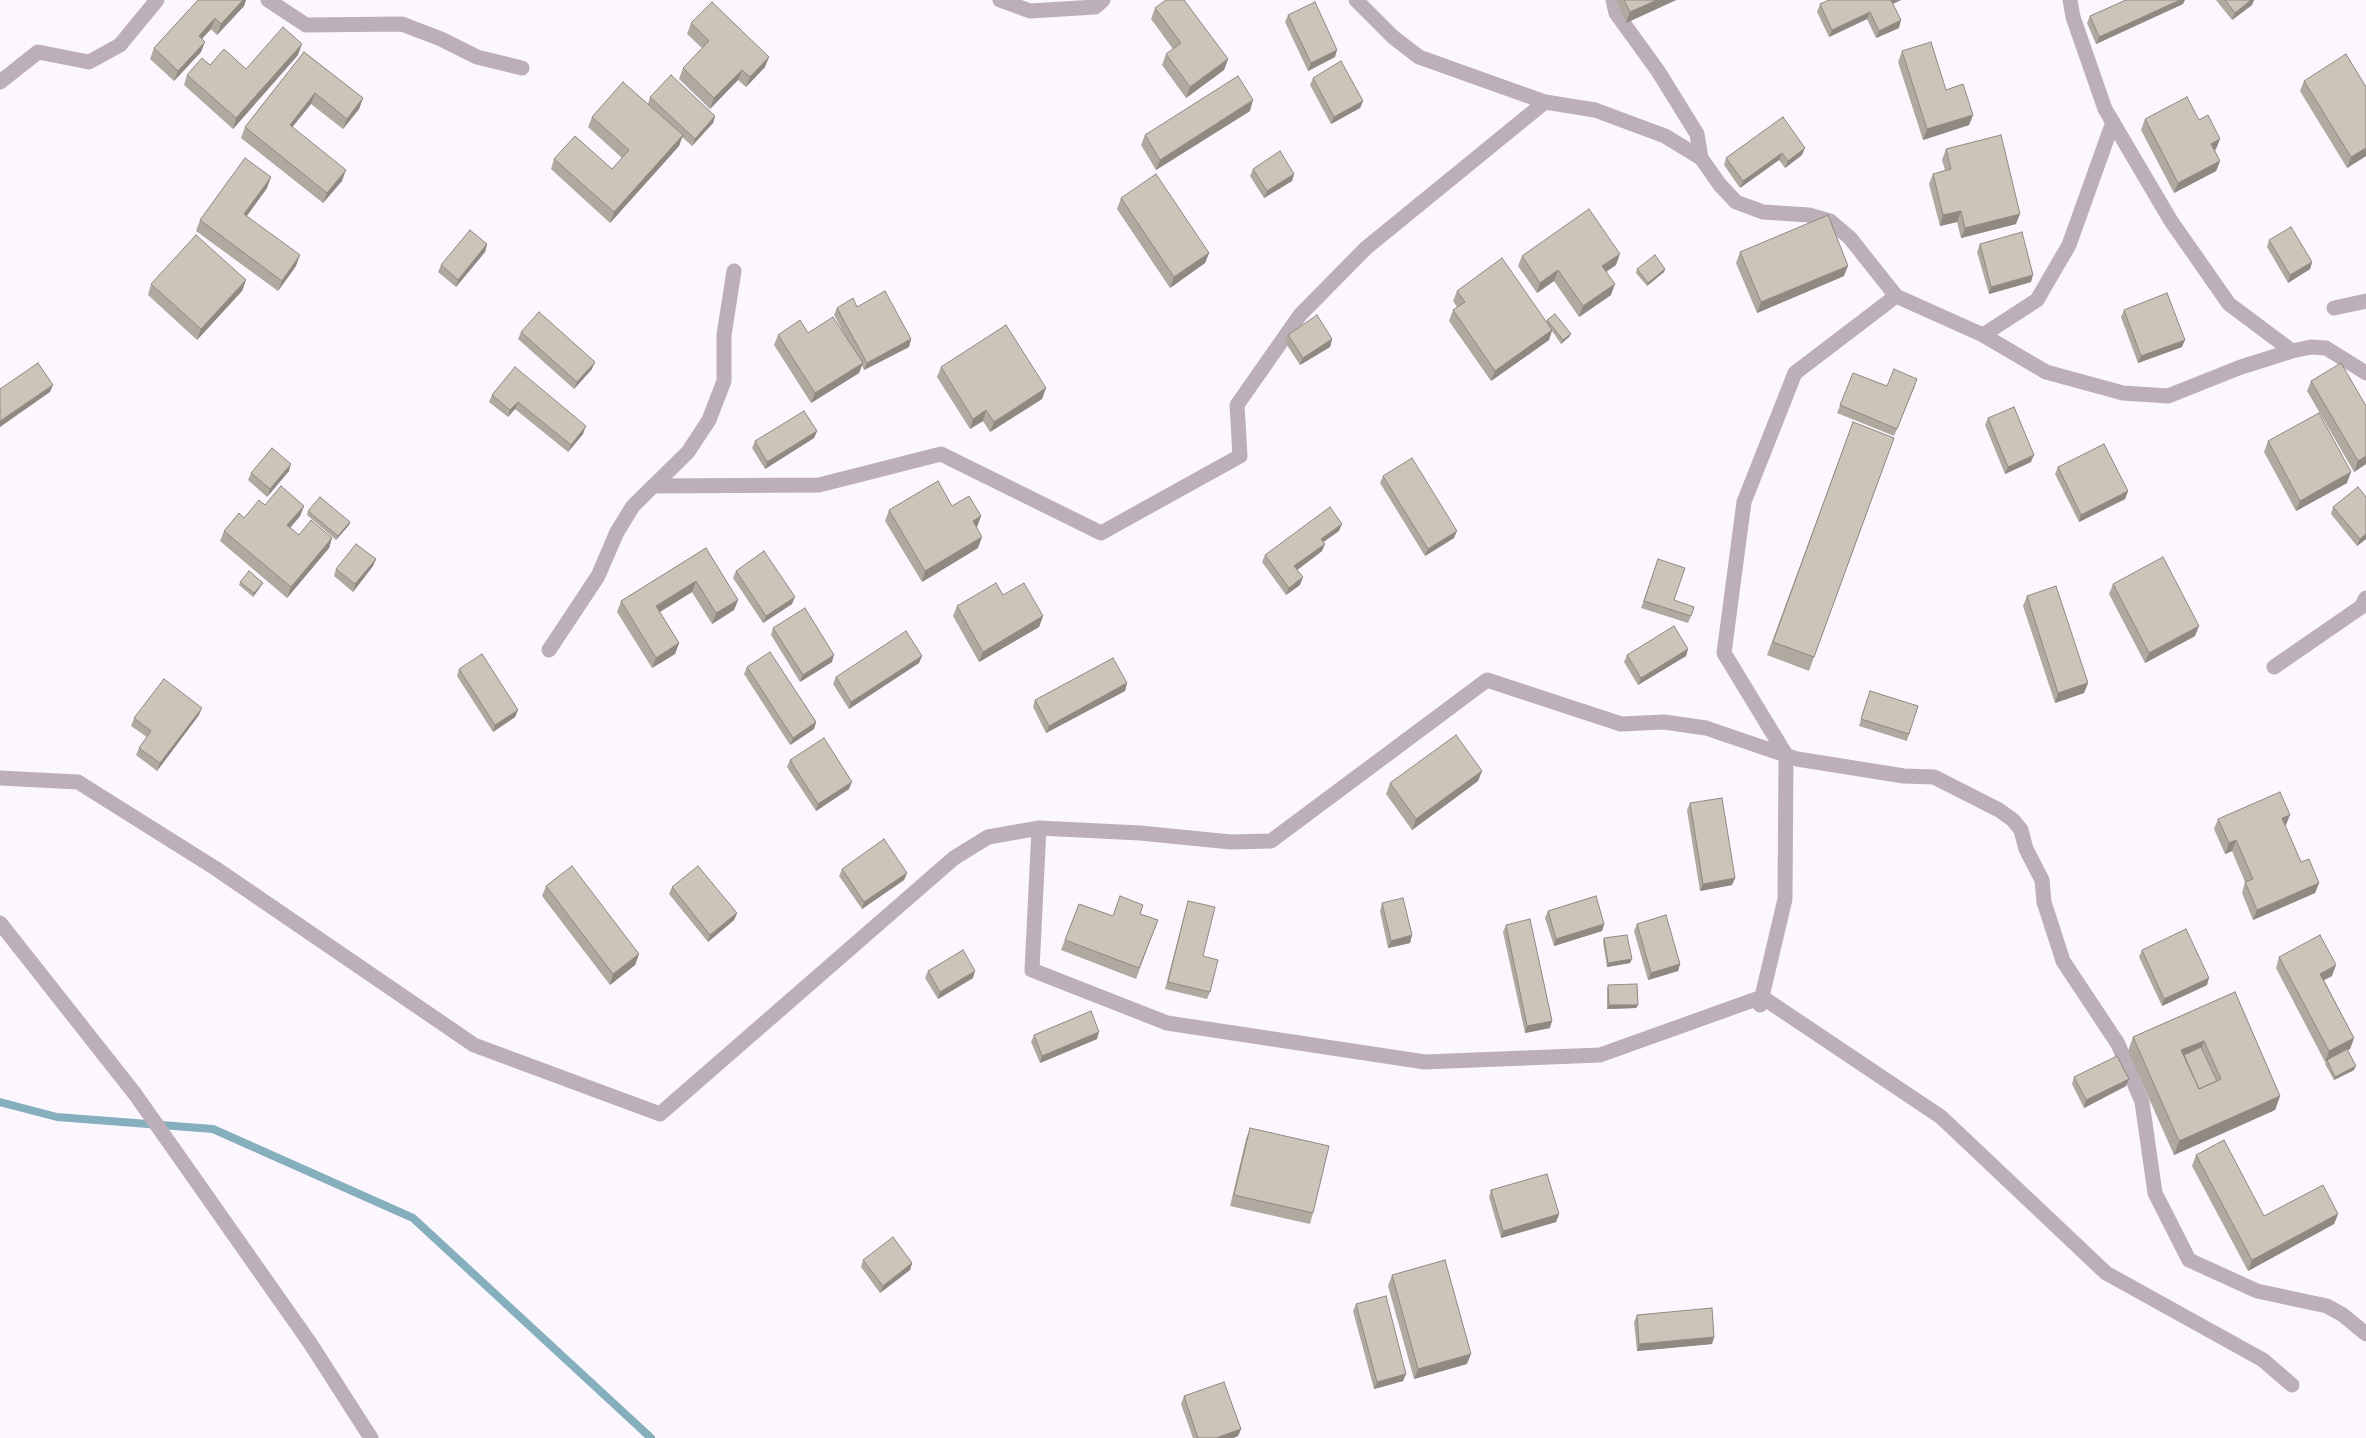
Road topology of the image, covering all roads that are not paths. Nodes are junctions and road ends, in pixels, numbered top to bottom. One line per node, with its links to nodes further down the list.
1 (157, 0): 9 (street)
2 (268, 0): 8 (street)
3 (1000, 0): 4 (street)
4 (1103, 0)
5 (1356, 0): 10 (street)
6 (1613, 0): 12 (street)
7 (2070, 0): 11 (street)
8 (522, 68)
9 (0, 82)
10 (1546, 102): 12 (street); 20 (street)
11 (2113, 122): 17 (street); 18 (street)
12 (1701, 158): 14 (street)
13 (734, 272): 20 (street)
14 (1896, 296): 17 (street); 24 (street)
15 (2366, 301): 16 (street)
16 (2334, 308)
17 (1983, 335): 18 (street)
18 (2292, 351): 19 (street)
19 (2366, 373)
20 (655, 486): 22 (street)
21 (2366, 598): 23 (street)
22 (549, 650)
23 (2274, 667)
24 (1786, 755): 26 (street); 28 (street); 29 (street)
25 (0, 778): 26 (street)
26 (1040, 828): 28 (street)
27 (0, 922): 31 (street)
28 (1761, 1001): 30 (street)
29 (2366, 1334)
30 (2292, 1386)
31 (372, 1438)

